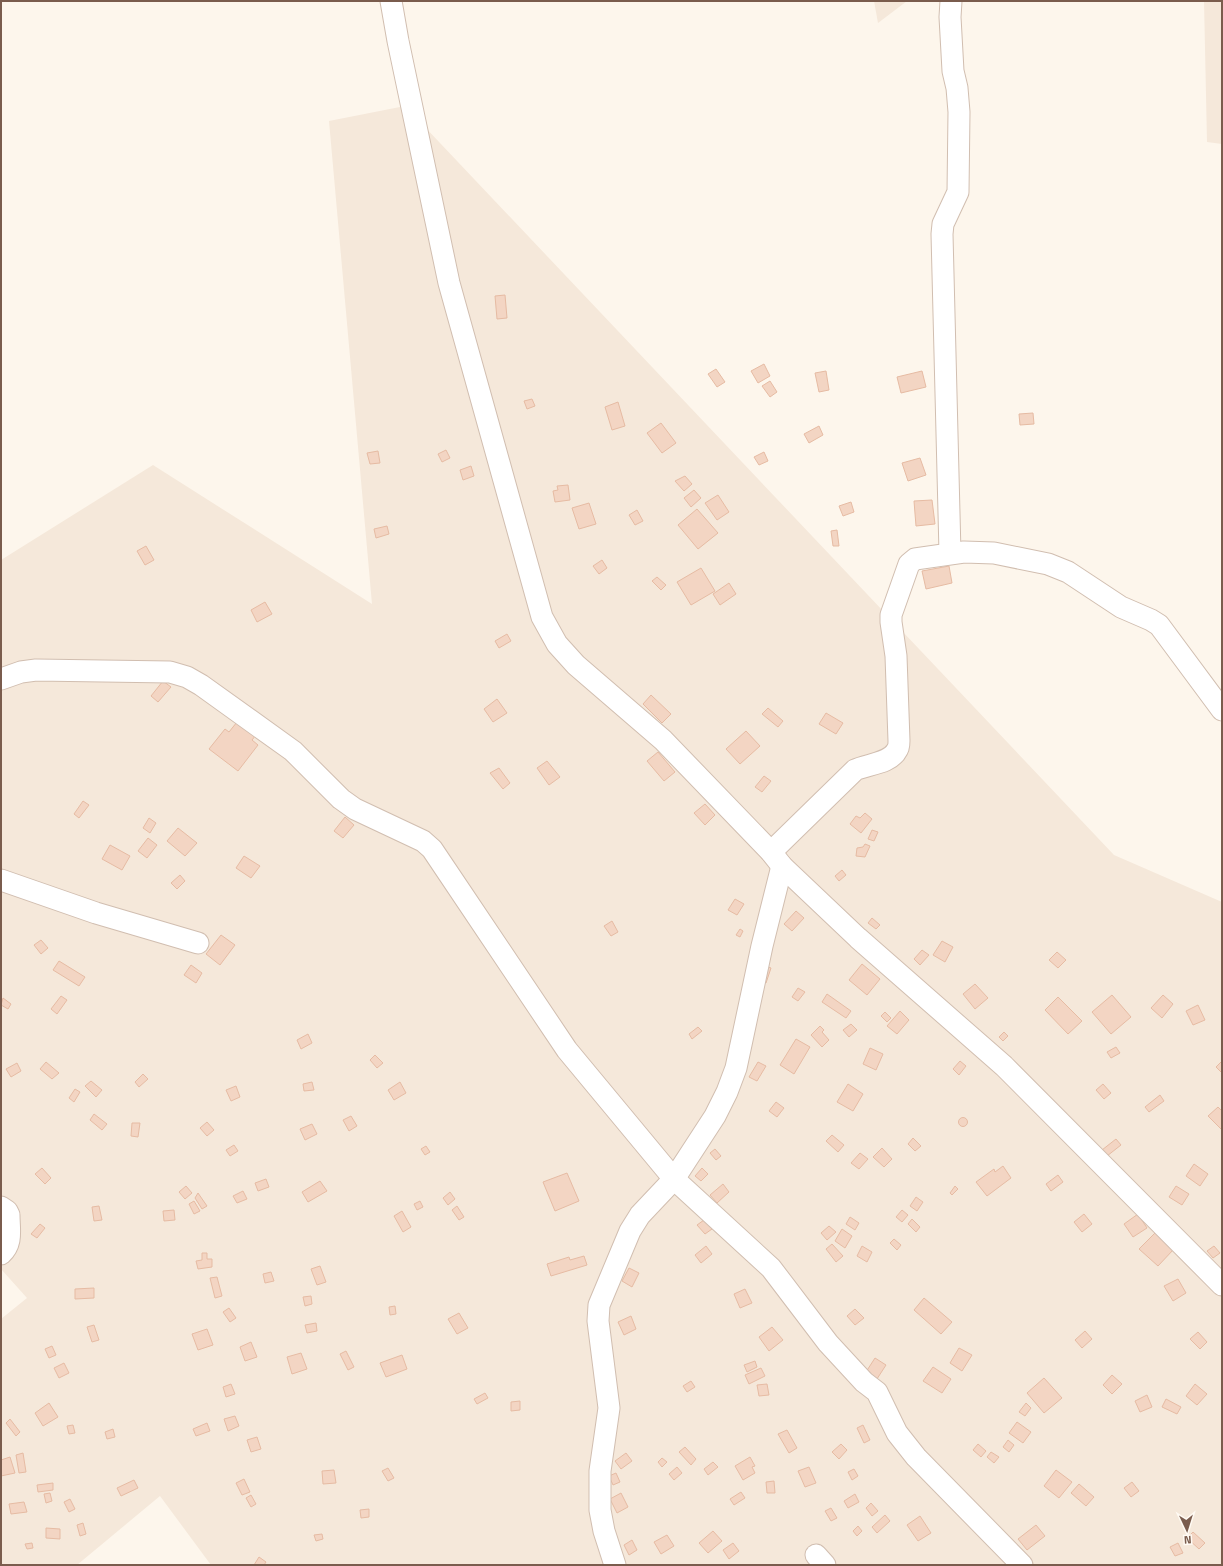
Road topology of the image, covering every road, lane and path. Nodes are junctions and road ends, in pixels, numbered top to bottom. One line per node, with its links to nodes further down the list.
1 (391, 1): 6 (street)
2 (951, 1): 3 (street)
3 (950, 553): 5 (street); 6 (street)
4 (1, 679): 9 (street)
5 (1222, 710)
6 (776, 859): 9 (street); 12 (street)
7 (1, 880): 8 (street)
8 (198, 943)
9 (674, 1179): 13 (street); 14 (street)
10 (1, 1207): 11 (street)
11 (1, 1254)
12 (1222, 1285)
13 (616, 1565)
14 (1022, 1565)

